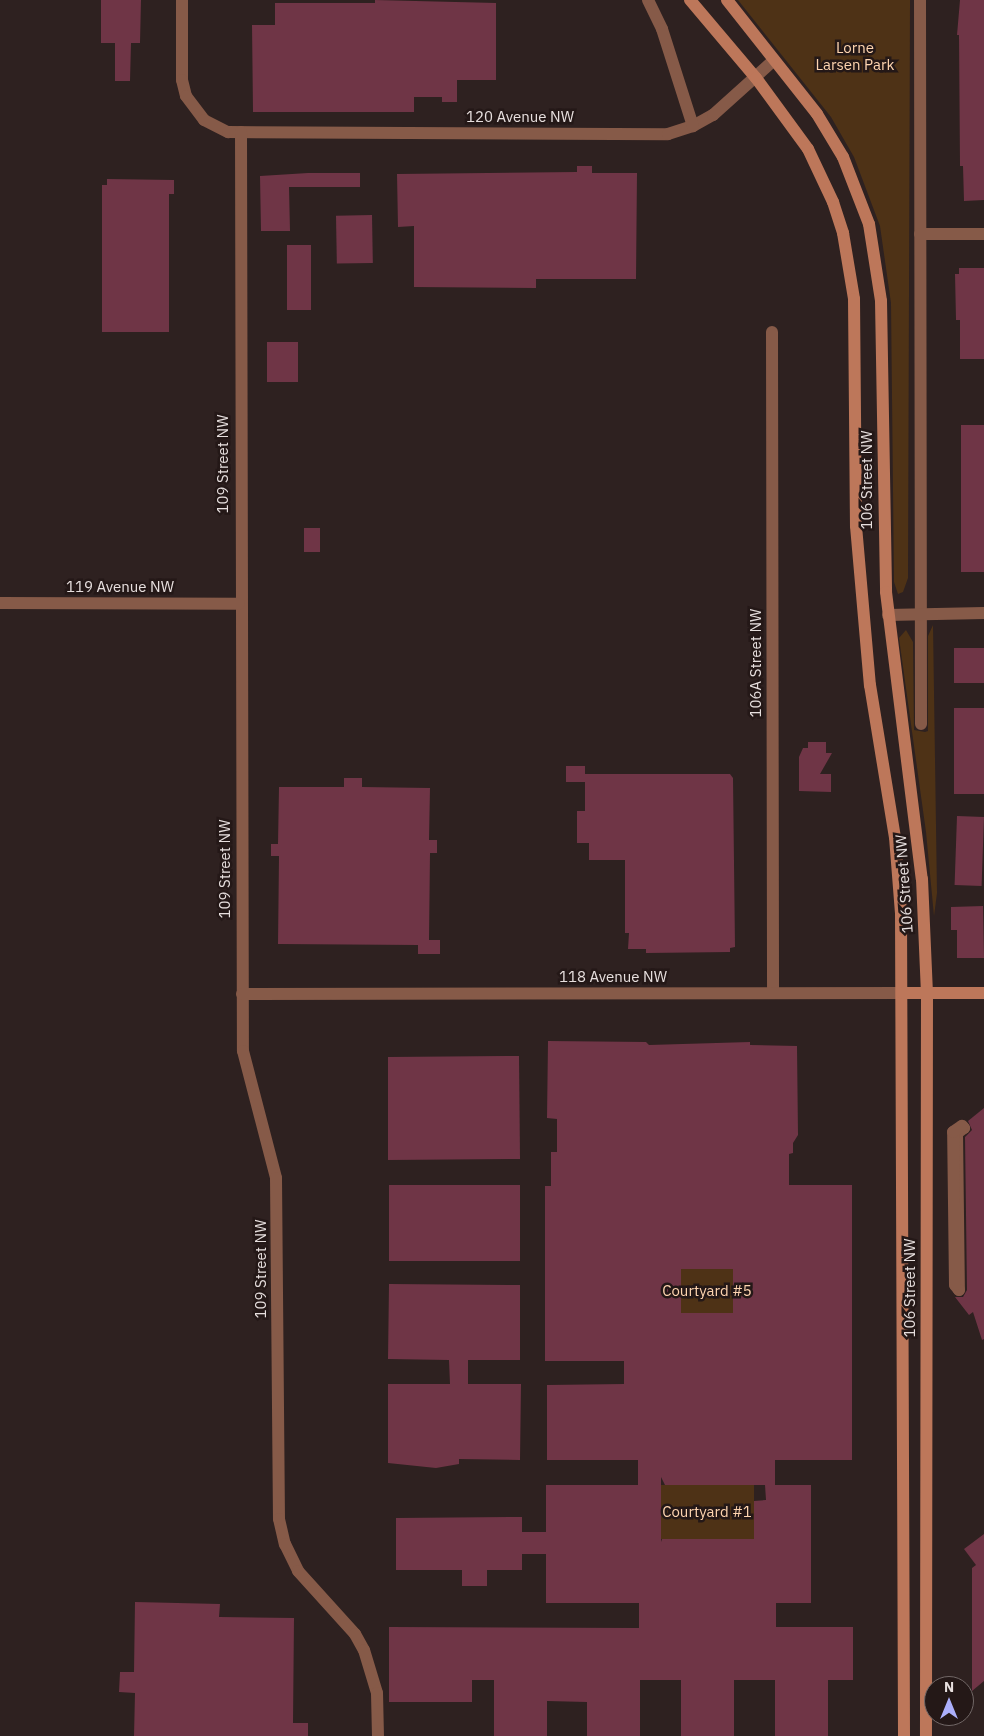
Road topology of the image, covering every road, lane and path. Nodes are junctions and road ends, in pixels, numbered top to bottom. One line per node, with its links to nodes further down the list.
1 (182, 0): 9 (street)
2 (648, 0): 8 (street)
3 (690, 0): 7 (main road, 106 Street NW)
4 (727, 0): 6 (main road, 106 Street NW)
5 (920, 0): 10 (street)
6 (774, 60): 7 (street, 120 Avenue NW); 17 (main road, 106 Street NW)
7 (756, 78): 8 (street, 120 Avenue NW); 20 (main road, 106 Street NW)
8 (693, 126): 9 (street, 120 Avenue NW)
9 (241, 132): 14 (street, 109 Street NW)
10 (920, 234): 11 (street); 15 (street)
11 (984, 234)
12 (772, 332): 19 (street, 106A Street NW)
13 (0, 603): 14 (street, 119 Avenue NW)
14 (240, 604): 23 (street, 109 Street NW)
15 (918, 613): 16 (street); 17 (street); 18 (street)
16 (984, 613)
17 (888, 615): 21 (main road, 106 Street NW)
18 (921, 724)
19 (773, 993): 20 (street, 118 Avenue NW); 23 (street, 118 Avenue NW)
20 (902, 993): 21 (main road, 118 Avenue NW); 26 (main road, 106 Street NW)
21 (927, 993): 22 (main road, 118 Avenue NW); 27 (main road, 106 Street NW)
22 (984, 993)
23 (242, 994): 25 (street, 109 Street NW)
24 (955, 1285): 24 (street)
25 (378, 1736)
26 (904, 1736)
27 (926, 1736)

